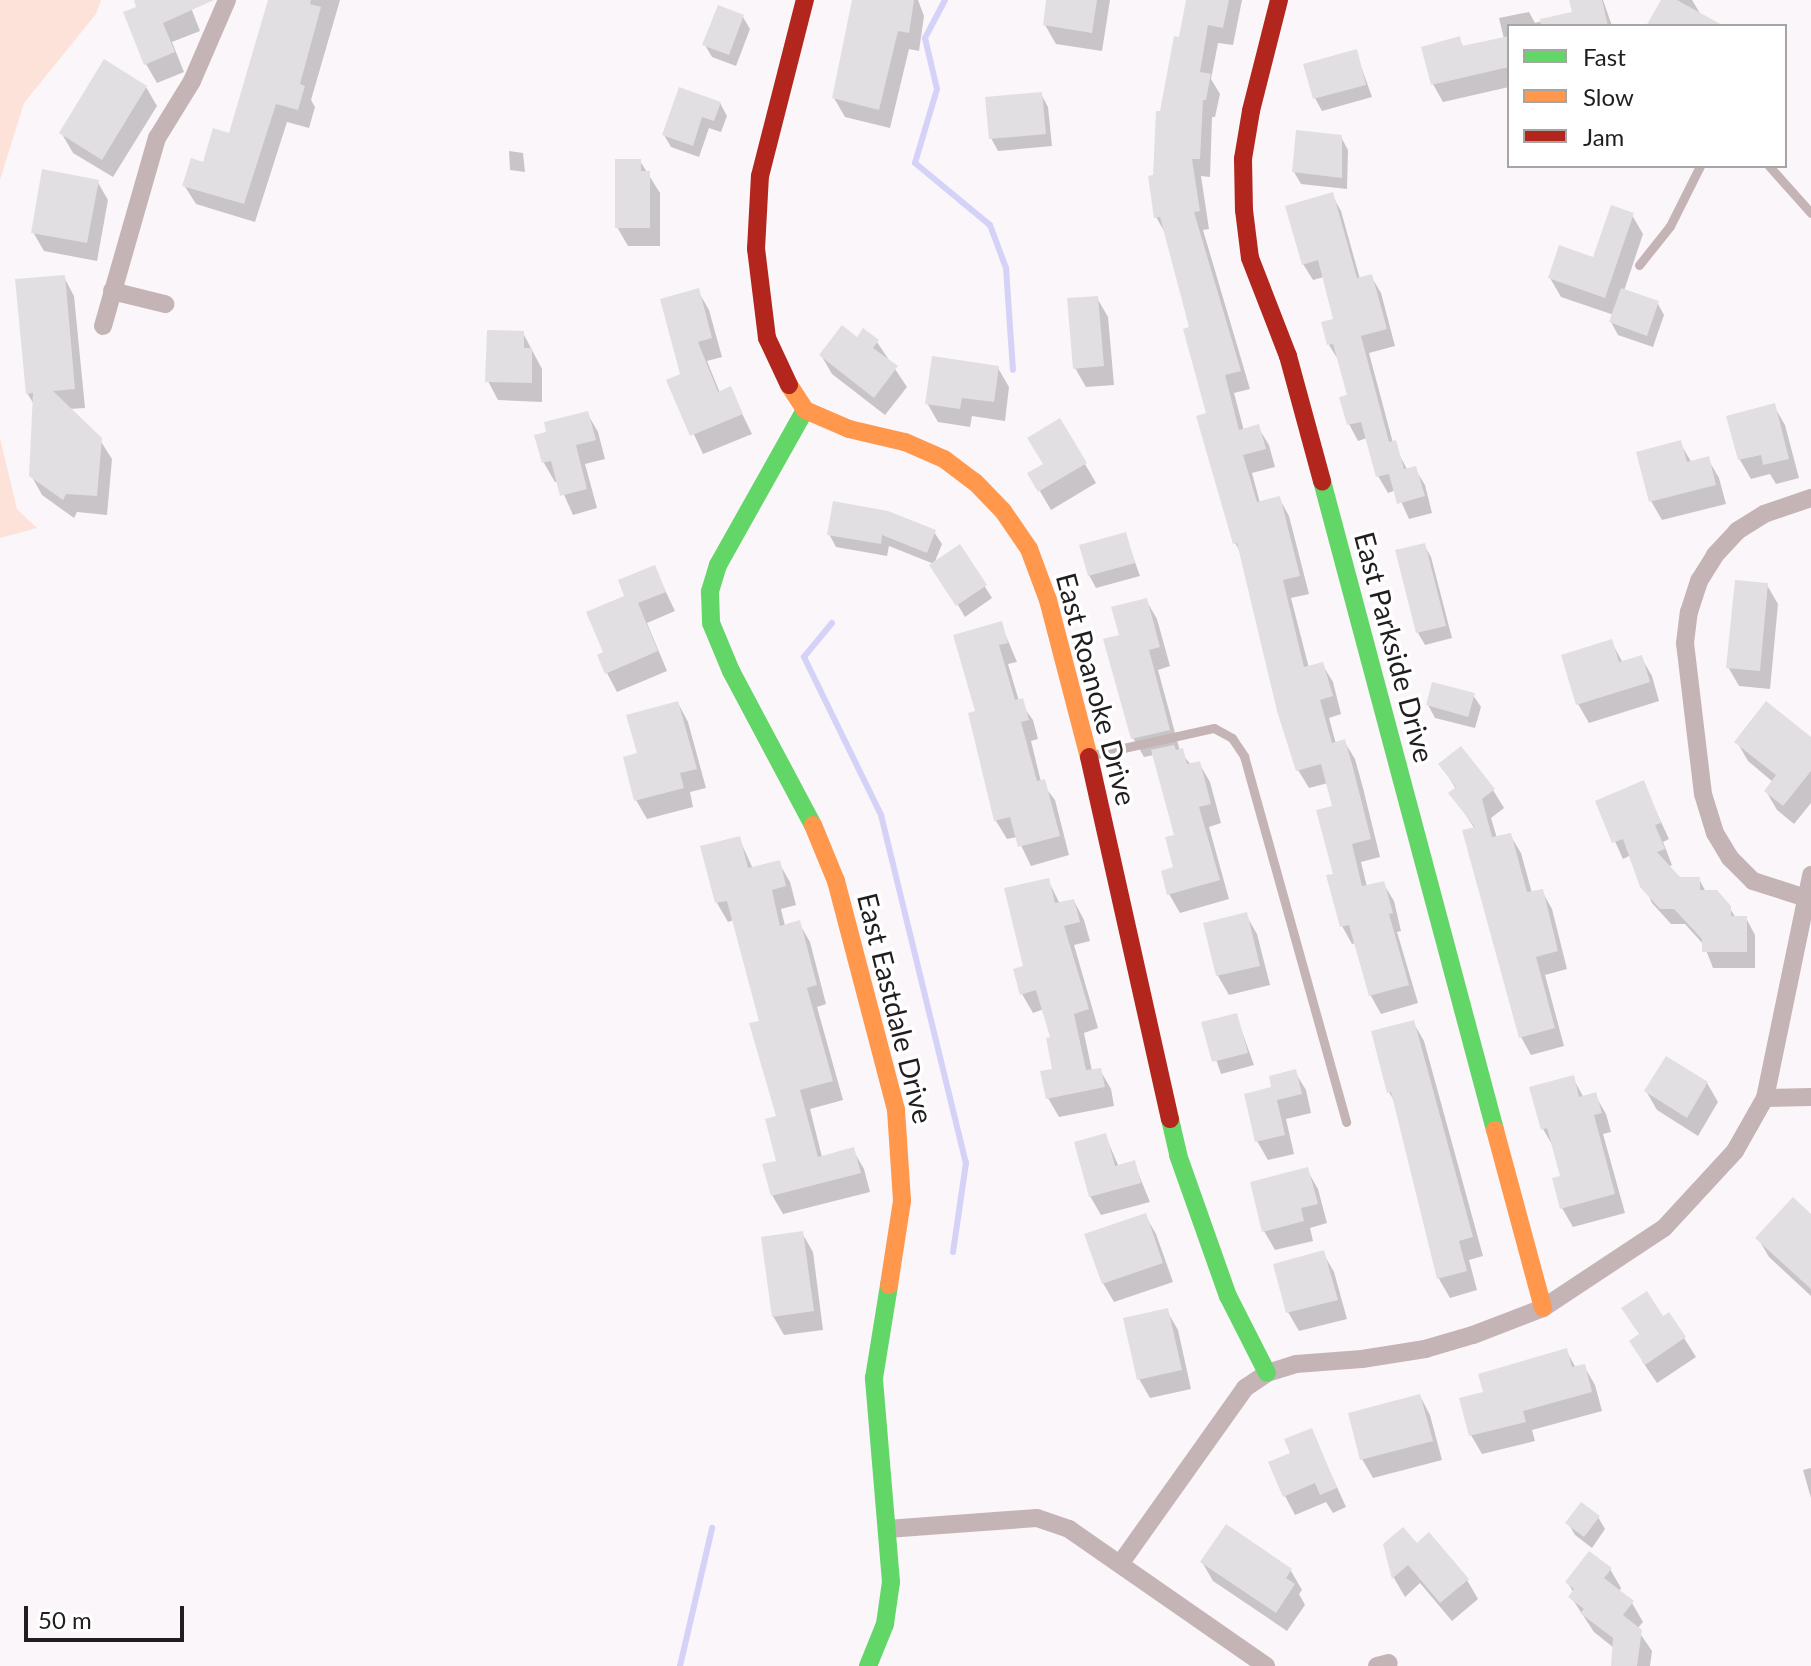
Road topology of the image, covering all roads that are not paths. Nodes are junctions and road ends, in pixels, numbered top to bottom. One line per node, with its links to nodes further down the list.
1 (227, 0): 8 (street)
2 (805, 0): 11 (street)
3 (1279, 0): 19 (street, East Parkside Drive)
4 (1699, 168): 7 (lane)
5 (1771, 168): 6 (lane)
6 (1811, 213)
7 (1639, 265)
8 (112, 291): 9 (street); 10 (street)
9 (165, 304)
10 (103, 326)
11 (805, 410): 13 (street, East Roanoke Drive); 21 (street, East Eastdale Drive)
12 (1811, 498): 15 (street)
13 (1089, 756): 18 (lane); 20 (street, East Roanoke Drive)
14 (1811, 875): 15 (street)
15 (1806, 898): 17 (street)
16 (1811, 1097): 17 (street)
17 (1765, 1098): 19 (street)
18 (1346, 1122)
19 (1543, 1308): 20 (street)
20 (1267, 1373): 22 (street)
21 (887, 1529): 22 (street); 23 (street, East Eastdale Drive)
22 (1120, 1564): 24 (street)
23 (868, 1666)
24 (1266, 1666)

